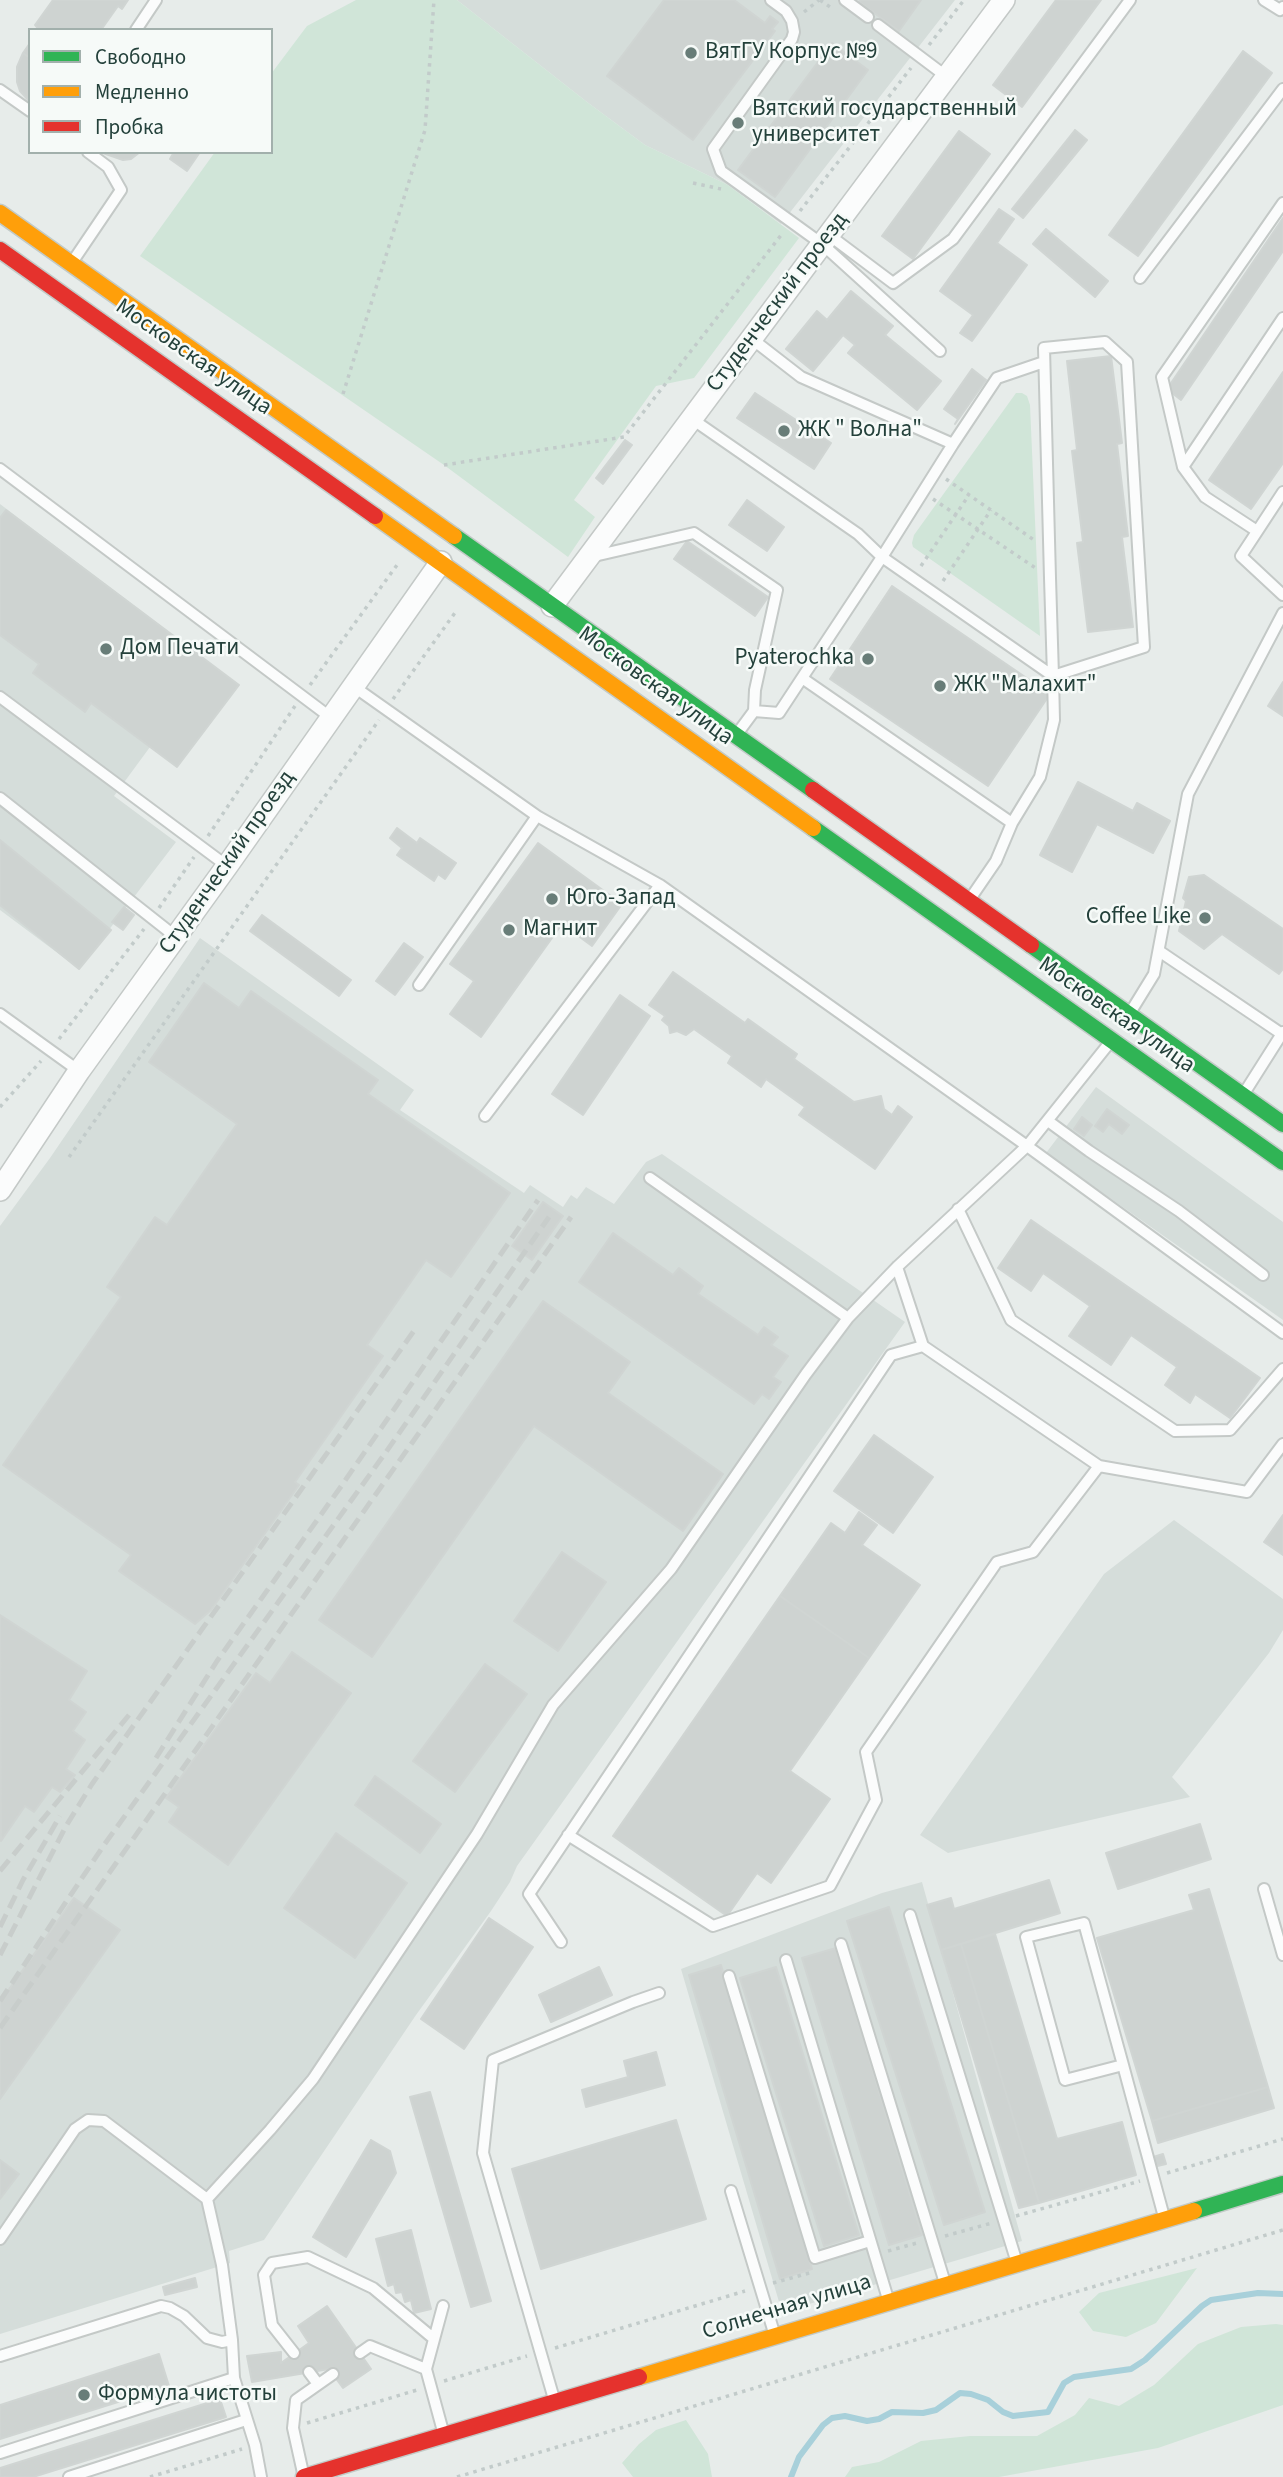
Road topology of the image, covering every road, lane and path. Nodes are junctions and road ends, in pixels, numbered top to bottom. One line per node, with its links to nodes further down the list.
1 (156, 0): 14 (lane)
2 (434, 0): 32 (path)
3 (771, 0): 12 (lane)
4 (819, 0): 12 (path)
5 (845, 0): 11 (lane)
6 (964, 0): 15 (path)
7 (1004, 0): 16 (street, Студенческий проезд)
8 (1130, 0): 24 (lane)
9 (1264, 0): 10 (lane)
10 (1282, 10)
11 (868, 18)
12 (792, 21): 23 (lane)
13 (878, 25): 15 (lane)
14 (137, 28)
15 (920, 57): 16 (lane); 23 (path)
16 (947, 77): 24 (street, Студенческий проезд)
17 (1283, 89): 27 (lane)
18 (0, 90): 19 (lane)
19 (28, 110)
20 (91, 154): 26 (lane)
21 (1283, 203): 36 (lane)
22 (0, 213): 26 (main road, Московская улица)
23 (791, 222): 24 (lane); 35 (path)
24 (826, 240): 29 (street, Студенческий проезд); 30 (lane)
25 (0, 250): 50 (main road, Московская улица)
26 (71, 263): 46 (main road, Московская улица)
27 (1140, 278)
28 (1283, 318): 36 (lane)
29 (752, 339): 33 (street, Студенческий проезд); 34 (lane)
30 (940, 351)
31 (1044, 362): 34 (lane); 47 (lane); 59 (lane)
32 (344, 394)
33 (692, 419): 48 (street, Студенческий проезд); 49 (lane)
34 (953, 444): 38 (lane)
35 (444, 465)
36 (1183, 467): 45 (lane)
37 (0, 469): 62 (lane)
38 (935, 472): 39 (lane); 41 (path)
39 (923, 492): 43 (path); 49 (lane)
40 (1283, 492): 45 (lane)
41 (969, 495): 42 (path); 43 (path)
42 (991, 510): 44 (path); 47 (path)
43 (956, 514): 44 (path); 52 (path)
44 (978, 529): 53 (path); 54 (path)
45 (1257, 531): 55 (lane)
46 (458, 538): 50 (main road, Студенческий проезд); 56 (main road, Московская улица)
47 (1049, 551): 53 (lane)
48 (588, 557): 56 (street, Студенческий проезд); 65 (lane)
49 (882, 557): 52 (lane); 60 (lane)
50 (441, 562): 61 (street, Студенческий проезд); 82 (main road, Московская улица)
51 (397, 565): 62 (path)
52 (912, 578): 54 (lane)
53 (1050, 578): 59 (lane)
54 (935, 594): 59 (lane)
55 (1283, 596)
56 (552, 606): 67 (main road, Московская улица)
57 (457, 610): 64 (path)
58 (1283, 612): 77 (lane)
59 (1053, 676): 70 (lane)
60 (802, 678): 65 (lane); 70 (lane)
61 (353, 686): 64 (lane); 66 (street, Студенческий проезд)
62 (302, 695): 66 (lane); 71 (path)
63 (0, 697): 71 (lane)
64 (386, 709): 69 (lane); 91 (path)
65 (754, 711): 67 (lane)
66 (330, 717): 72 (street, Студенческий проезд)
67 (736, 736): 74 (main road, Московская улица)
68 (0, 798): 75 (lane)
69 (537, 816): 73 (lane); 78 (lane)
70 (1012, 822): 74 (lane)
71 (201, 846): 72 (lane); 75 (path)
72 (228, 866): 76 (street, Студенческий проезд)
73 (660, 885): 87 (lane); 90 (lane)
74 (968, 901): 80 (main road, Московская улица)
75 (152, 918): 76 (lane); 83 (path)
76 (176, 937): 84 (street, Студенческий проезд)
77 (1158, 951): 80 (lane); 81 (lane)
78 (419, 985)
79 (0, 1014): 83 (lane)
80 (1128, 1016): 85 (main road, Московская улица)
81 (1282, 1033): 85 (lane)
82 (1111, 1041): 88 (lane); 92 (main road, Московская улица)
83 (50, 1050): 84 (lane); 86 (path)
84 (79, 1071): 94 (street, Студенческий проезд)
85 (1243, 1096): 89 (main road, Московская улица)
86 (0, 1107)
87 (485, 1116)
88 (1048, 1121): 90 (lane); 97 (lane)
89 (1283, 1124)
90 (1027, 1146): 95 (lane); 99 (lane)
91 (69, 1157)
92 (1283, 1162)
93 (650, 1178): 98 (lane)
94 (0, 1190)
95 (958, 1209): 96 (lane); 101 (lane)
96 (897, 1267): 98 (lane); 100 (lane)
97 (1263, 1275)
98 (848, 1318): 118 (lane)
99 (1283, 1333)
100 (923, 1346): 103 (lane); 104 (lane)
101 (1283, 1369)
102 (1283, 1444): 103 (lane)
103 (1099, 1466): 104 (lane)
104 (569, 1835): 107 (lane)
105 (1264, 1889): 109 (lane)
106 (909, 1915): 120 (lane)
107 (561, 1942)
108 (841, 1944): 123 (lane)
109 (1283, 1955)
110 (786, 1960): 124 (lane)
111 (729, 1976): 124 (lane)
112 (659, 1993): 135 (lane)
113 (1123, 2065): 113 (lane); 115 (lane)
114 (1283, 2139): 115 (path)
115 (1153, 2177): 119 (lane); 120 (path)
116 (1283, 2184): 119 (main road, Солнечная улица)
117 (731, 2191): 129 (lane)
118 (207, 2199): 122 (lane); 134 (lane)
119 (1165, 2219): 126 (main road, Солнечная улица)
120 (1003, 2220): 123 (path); 126 (lane)
121 (1283, 2230): 155 (path)
122 (0, 2239)
123 (932, 2239): 125 (path); 128 (lane)
124 (870, 2241): 125 (lane)
125 (875, 2255): 130 (lane)
126 (1017, 2263): 128 (main road, Солнечная улица)
127 (824, 2269): 129 (path)
128 (945, 2285): 130 (main road, Солнечная улица)
129 (760, 2287): 132 (lane); 135 (path)
130 (889, 2302): 132 (main road, Солнечная улица)
131 (443, 2306): 133 (lane)
132 (775, 2336): 145 (main road, Солнечная улица)
133 (433, 2338): 136 (lane); 139 (lane)
134 (232, 2340): 138 (lane); 142 (lane)
135 (540, 2352): 144 (path); 145 (lane)
136 (294, 2353)
137 (360, 2353): 139 (lane)
138 (0, 2357)
139 (426, 2369): 144 (lane)
140 (309, 2372): 143 (lane)
141 (332, 2374): 143 (lane)
142 (234, 2378): 146 (lane); 150 (lane)
143 (318, 2384): 147 (lane)
144 (431, 2386): 147 (path); 148 (lane)
145 (555, 2402): 148 (main road, Солнечная улица)
146 (246, 2420): 149 (lane); 151 (lane)
147 (293, 2428): 154 (lane)
148 (444, 2435): 154 (main road, Солнечная улица)
149 (255, 2445): 152 (path); 153 (lane)
150 (0, 2452)
151 (69, 2477)
152 (150, 2477)
153 (261, 2477)
154 (304, 2477)
155 (457, 2477)

